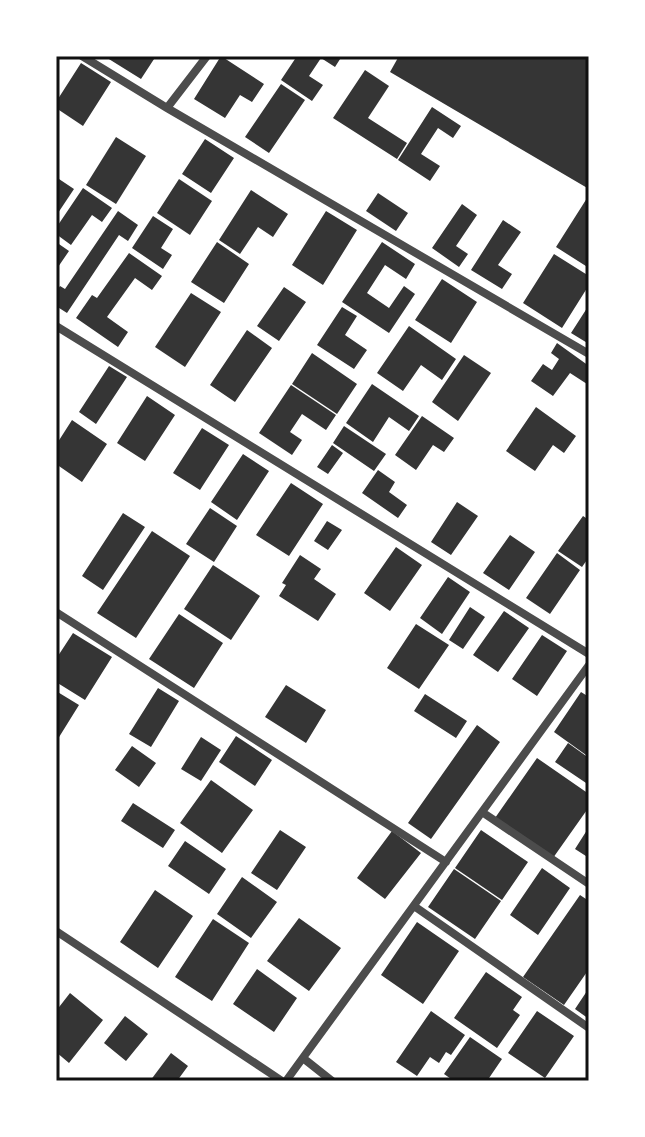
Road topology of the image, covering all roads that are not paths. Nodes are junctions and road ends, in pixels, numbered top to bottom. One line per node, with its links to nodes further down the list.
1 (82, 56): 3 (street)
2 (207, 56): 3 (street)
3 (167, 108): 5 (street)
4 (56, 326): 7 (street)
5 (589, 354)
6 (56, 612): 12 (street)
7 (589, 654)
8 (589, 665): 9 (street)
9 (578, 680): 10 (street); 11 (street)
10 (589, 687)
11 (482, 812): 12 (street); 13 (street)
12 (446, 862): 14 (street)
13 (589, 884)
14 (414, 906): 16 (street); 17 (street)
15 (56, 931): 18 (street)
16 (589, 1028)
17 (303, 1058): 18 (street); 19 (street)
18 (284, 1081)
19 (332, 1081)

